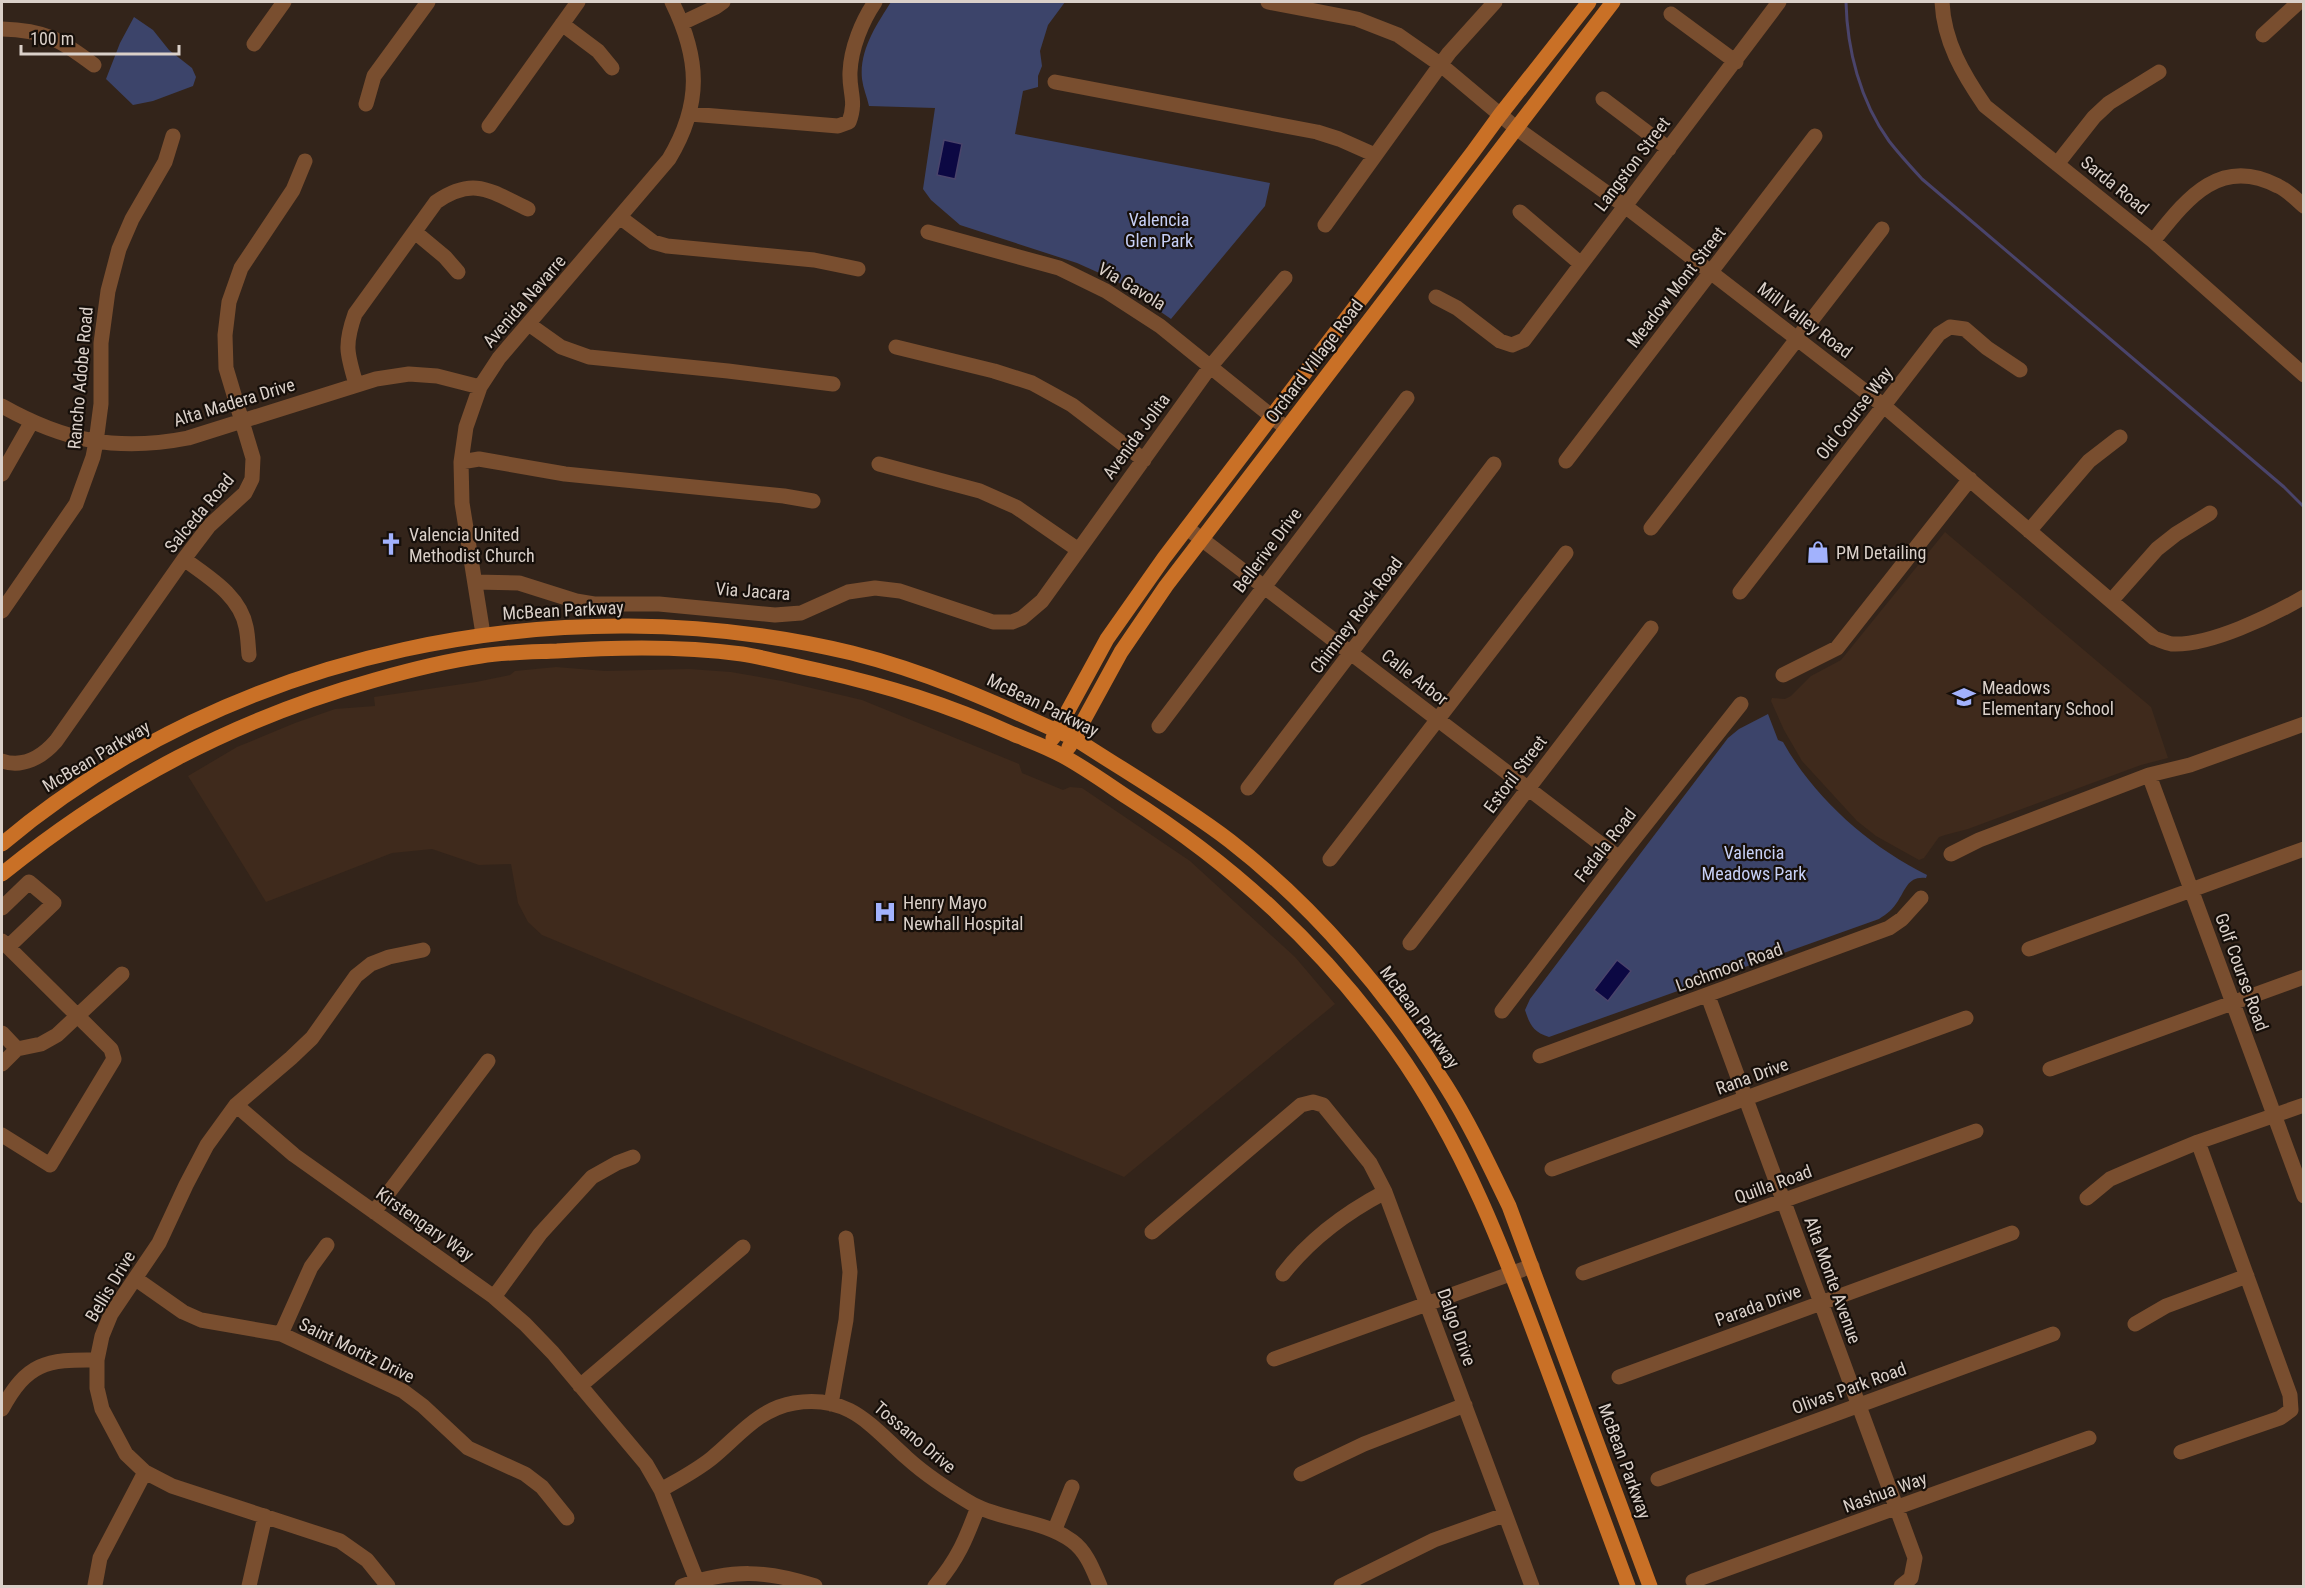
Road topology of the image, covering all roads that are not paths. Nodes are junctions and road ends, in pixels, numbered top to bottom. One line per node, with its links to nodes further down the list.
1 (284, 2): 19 (street)
2 (428, 2): 27 (street)
3 (578, 2): 16 (street)
4 (672, 2): 15 (street, Avenida Navarre)
5 (723, 2): 15 (street)
6 (875, 2): 28 (street)
7 (1268, 2): 22 (street, Mill Valley Road)
8 (1495, 2): 22 (street)
9 (1589, 2): 29 (main road, Orchard Village Road)
10 (1613, 2): 31 (main road, Orchard Village Road)
11 (1779, 2): 20 (street, Langston Street)
12 (1942, 2): 37 (street, Sarda Road)
13 (2299, 2): 18 (street)
14 (1671, 14): 20 (street)
15 (682, 23): 28 (street, Avenida Navarre)
16 (562, 24): 23 (street); 30 (street)
17 (2, 29): 21 (street)
18 (2263, 35)
19 (254, 44)
20 (1736, 62): 34 (street, Langston Street)
21 (94, 65)
22 (1441, 66): 29 (street, Mill Valley Road); 35 (street)
23 (612, 68)
24 (2158, 72): 37 (street)
25 (1055, 82): 35 (street)
26 (1602, 99): 34 (street)
27 (366, 104)
28 (690, 114): 42 (street, Avenida Navarre)
29 (1500, 115): 31 (street, Mill Valley Road); 66 (main road, Orchard Village Road)
30 (489, 126)
31 (1516, 128): 38 (street, Mill Valley Road); 69 (main road, Orchard Village Road)
32 (173, 136): 71 (street, Rancho Adobe Road)
33 (1815, 136): 51 (street, Meadow Mont Street)
34 (1669, 149): 38 (street, Langston Street)
35 (1375, 155): 43 (street)
36 (305, 161): 67 (street, Salceda Road)
37 (2057, 164): 47 (street, Sarda Road)
38 (1625, 206): 48 (street, Langston Street); 51 (street, Mill Valley Road)
39 (2304, 206): 47 (street)
40 (528, 209): 45 (street)
41 (1520, 212): 48 (street)
42 (621, 218): 49 (street); 54 (street, Avenida Navarre)
43 (1325, 225)
44 (1882, 229): 55 (street)
45 (415, 232): 50 (street); 60 (street)
46 (928, 232): 57 (street, Via Gavola)
47 (2153, 241): 59 (street, Sarda Road)
48 (1581, 264): 53 (street, Langston Street)
49 (858, 268)
50 (458, 272)
51 (1711, 273): 55 (street, Mill Valley Road); 73 (street, Meadow Mont Street)
52 (1285, 278): 57 (street, Avenida Jolita)
53 (1436, 297)
54 (530, 324): 61 (street); 62 (street, Avenida Navarre)
55 (1798, 338): 65 (street, Mill Valley Road); 82 (street)
56 (896, 347): 72 (street)
57 (1210, 367): 66 (street, Via Gavola); 72 (street, Avenida Jolita)
58 (2020, 370): 65 (street, Old Course Way)
59 (2304, 375)
60 (356, 384): 62 (street, Alta Madera Drive); 67 (street, Alta Madera Drive)
61 (832, 384)
62 (480, 387): 74 (street, Avenida Navarre)
63 (1407, 398): 89 (street, Bellerive Drive)
64 (2, 406): 68 (street, Alta Madera Drive)
65 (1884, 406): 78 (street, Mill Valley Road); 90 (street, Old Course Way)
66 (1272, 417): 69 (street, Via Gavola); 81 (main road, Orchard Village Road)
67 (242, 422): 71 (street, Alta Madera Drive); 87 (street, Salceda Road)
68 (31, 423): 71 (street, Alta Madera Drive); 77 (street)
69 (1286, 428): 84 (main road, Orchard Village Road)
70 (2120, 437): 83 (street)
71 (96, 442): 93 (street, Rancho Adobe Road)
72 (1144, 460): 85 (street, Avenida Jolita)
73 (1566, 461)
74 (461, 462): 79 (street); 88 (street, Avenida Navarre)
75 (879, 464): 85 (street)
76 (1494, 464): 97 (street, Chimney Rock Road)
77 (2, 474)
78 (1970, 479): 83 (street, Mill Valley Road); 99 (street)
79 (813, 501)
80 (2210, 513): 92 (street)
81 (1187, 528): 84 (street, Calle Arbor); 104 (main road, Orchard Village Road)
82 (1651, 528)
83 (2029, 531): 92 (street, Mill Valley Road)
84 (1202, 539): 89 (street, Calle Arbor); 105 (main road, Orchard Village Road)
85 (1077, 549): 94 (street, Avenida Jolita)
86 (1566, 553): 101 (street)
87 (184, 559): 98 (street); 108 (street, Salceda Road)
88 (475, 582): 94 (street, Via Jacara); 96 (street, Avenida Navarre)
89 (1264, 586): 97 (street, Calle Arbor); 103 (street, Bellerive Drive)
90 (1740, 592)
91 (2304, 597): 92 (street, Mill Valley Road)
92 (2111, 601)
93 (2, 611)
94 (1022, 618)
95 (1651, 628): 111 (street, Estoril Street)
96 (483, 634): 104 (main road, McBean Parkway); 112 (main road, McBean Parkway)
97 (1352, 653): 101 (street, Calle Arbor); 110 (street, Chimney Rock Road)
98 (249, 655)
99 (1783, 675)
100 (1741, 704): 115 (street, Fedala Road)
101 (1437, 719): 111 (street, Calle Arbor); 116 (street)
102 (2304, 724): 109 (street)
103 (1158, 726)
104 (1057, 731): 105 (main road, McBean Parkway); 106 (main road, Orchard Village Road)
105 (1074, 738): 107 (main road, Orchard Village Road); 122 (main road, McBean Parkway)
106 (1048, 749): 107 (main road, McBean Parkway); 117 (main road, McBean Parkway)
107 (1064, 756): 121 (main road, McBean Parkway)
108 (2, 761)
109 (2149, 775): 114 (street); 118 (street, Golf Course Road)
110 (1248, 788)
111 (1528, 788): 115 (street, Calle Arbor); 123 (street, Estoril Street)
112 (2, 844)
113 (2304, 849): 118 (street)
114 (1951, 854)
115 (1619, 858): 131 (street, Fedala Road)
116 (1330, 859)
117 (2, 874)
118 (2191, 890): 125 (street); 130 (street, Golf Course Road)
119 (1921, 898): 129 (street, Lochmoor Road)
120 (2, 908): 124 (street)
121 (1296, 929): 122 (main road); 160 (main road, McBean Parkway)
122 (1332, 936): 159 (main road, McBean Parkway)
123 (1410, 943)
124 (4, 944): 132 (street)
125 (2029, 949)
126 (423, 950): 142 (street, Bellis Drive)
127 (122, 975): 132 (street)
128 (2304, 977): 130 (street)
129 (1708, 996): 136 (street, Lochmoor Road); 140 (street, Alta Monte Avenue)
130 (2232, 1003): 139 (street); 143 (street, Golf Course Road)
131 (1502, 1011)
132 (78, 1016): 135 (street); 145 (street)
133 (1966, 1018): 140 (street, Rana Drive)
134 (2, 1033): 135 (street)
135 (17, 1049): 138 (street)
136 (1540, 1056)
137 (488, 1060): 153 (street)
138 (2, 1064)
139 (2050, 1069)
140 (1747, 1098): 148 (street, Rana Drive); 152 (street, Alta Monte Avenue)
141 (2304, 1105): 143 (street)
142 (236, 1106): 153 (street, Kirstengary Way); 164 (street, Bellis Drive)
143 (2274, 1115): 146 (street); 149 (street, Golf Course Road)
144 (1976, 1131): 152 (street, Quilla Road)
145 (2, 1135)
146 (2198, 1143): 151 (street); 163 (street)
147 (633, 1157): 165 (street)
148 (1552, 1169)
149 (2302, 1186)
150 (1385, 1192): 154 (street, Dalgo Drive); 162 (street); 166 (street, Dalgo Drive)
151 (2087, 1198)
152 (1784, 1201): 161 (street, Quilla Road); 167 (street, Alta Monte Avenue)
153 (374, 1212): 165 (street, Kirstengary Way)
154 (1152, 1232)
155 (2013, 1233): 167 (street, Parada Drive)
156 (846, 1238): 175 (street)
157 (327, 1245): 169 (street)
158 (743, 1247): 174 (street)
159 (1532, 1266): 160 (street); 205 (main road, McBean Parkway)
160 (1512, 1273): 166 (street); 204 (main road, McBean Parkway)
161 (1583, 1273)
162 (1283, 1274)
163 (2247, 1276): 168 (street); 180 (street)
164 (136, 1279): 169 (street, Saint Moritz Drive); 172 (street, Bellis Drive)
165 (494, 1297): 174 (street, Kirstengary Way)
166 (1427, 1303): 171 (street); 176 (street, Dalgo Drive)
167 (1821, 1303): 173 (street, Parada Drive); 177 (street, Alta Monte Avenue)
168 (2135, 1324)
169 (281, 1334): 190 (street, Saint Moritz Drive)
170 (2053, 1334): 177 (street, Olivas Park Road)
171 (1274, 1359)
172 (97, 1360): 178 (street); 181 (street, Bellis Drive)
173 (1619, 1377)
174 (580, 1386): 185 (street, Kirstengary Way)
175 (831, 1404): 185 (street, Tossano Drive); 186 (street, Tossano Drive)
176 (1465, 1405): 182 (street); 188 (street, Dalgo Drive)
177 (1858, 1405): 183 (street, Olivas Park Road); 187 (street, Alta Monte Avenue)
178 (2, 1409)
179 (2089, 1438): 187 (street, Nashua Way)
180 (2181, 1452)
181 (145, 1472): 189 (street, Bellis Drive); 195 (street)
182 (1300, 1474)
183 (1658, 1479)
184 (1072, 1487): 191 (street)
185 (661, 1490): 192 (street, Kirstengary Way)
186 (978, 1507): 191 (street, Tossano Drive); 200 (street)
187 (1896, 1509): 193 (street, Nashua Way); 194 (street, Alta Monte Avenue)
188 (1504, 1515): 202 (street); 203 (street, Dalgo Drive)
189 (265, 1516): 196 (street); 197 (street, Bellis Drive)
190 (567, 1518)
191 (1055, 1529): 201 (street, Tossano Drive)
192 (697, 1581): 198 (street); 199 (street)
193 (1693, 1581)
194 (1906, 1582)
195 (95, 1585)
196 (249, 1587)
197 (387, 1587)
198 (682, 1587)
199 (815, 1587)
200 (935, 1587)
201 (1100, 1587)
202 (1341, 1587)
203 (1532, 1587)
204 (1628, 1587)
205 (1650, 1587)

